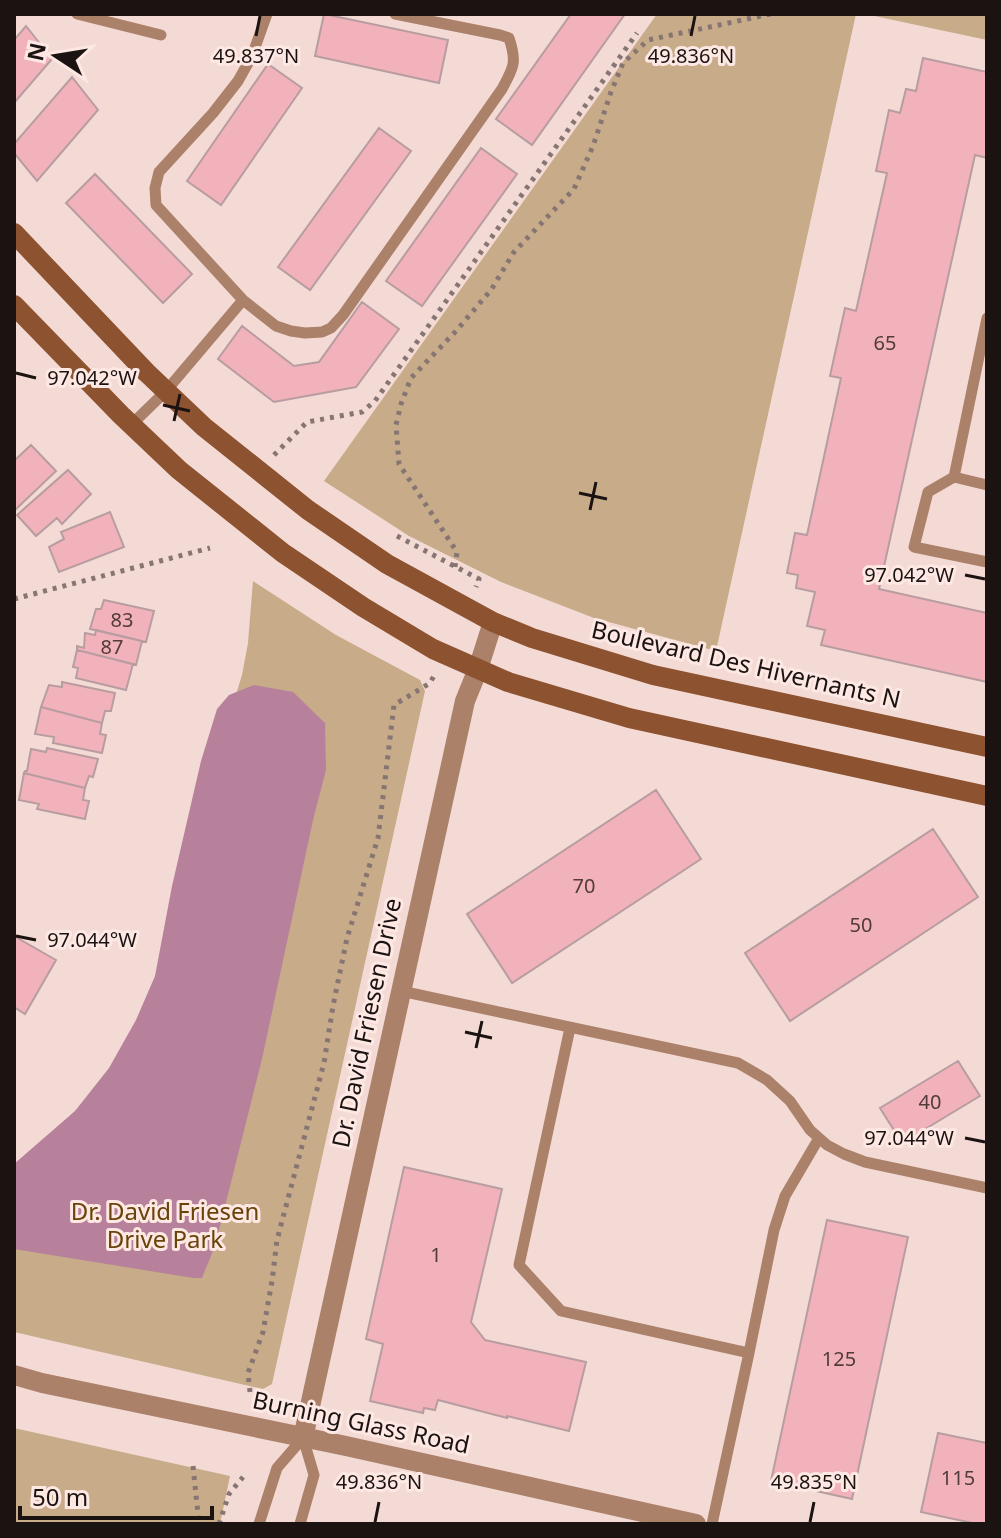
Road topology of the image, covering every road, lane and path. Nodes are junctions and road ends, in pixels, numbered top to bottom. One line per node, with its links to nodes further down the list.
1 (77, 14): 6 (lane)
2 (267, 14): 8 (lane)
3 (395, 14): 8 (lane)
4 (771, 14): 19 (path)
5 (637, 33): 13 (path)
6 (161, 35)
7 (14, 233): 11 (street, Boulevard Des Hivernants N)
8 (243, 300): 11 (lane)
9 (14, 305): 12 (street)
10 (987, 318): 14 (lane)
11 (166, 391): 12 (lane); 21 (street, Boulevard Des Hivernants N)
12 (131, 425): 23 (street)
13 (273, 455)
14 (954, 477): 15 (lane); 18 (lane)
15 (987, 485)
16 (397, 536): 19 (path)
17 (210, 548): 20 (path)
18 (987, 562)
19 (455, 567): 21 (path)
20 (14, 599)
21 (466, 607): 22 (street, Boulevard Des Hivernants N)
22 (493, 622): 24 (street, Dr. David Friesen Drive); 25 (street, Boulevard Des Hivernants N)
23 (445, 655): 24 (street); 33 (path)
24 (478, 669): 26 (street); 27 (street, Dr. David Friesen Drive)
25 (987, 747)
26 (987, 796)
27 (401, 991): 28 (lane); 34 (street, Dr. David Friesen Drive)
28 (570, 1028): 29 (lane); 31 (lane)
29 (819, 1138): 30 (lane); 31 (lane)
30 (987, 1188)
31 (749, 1353): 42 (lane)
32 (14, 1375): 34 (street, Burning Glass Road)
33 (250, 1392)
34 (303, 1438): 39 (lane); 40 (lane); 41 (street, Burning Glass Road)
35 (193, 1466): 37 (path)
36 (243, 1477): 38 (path)
37 (199, 1524)
38 (219, 1524)
39 (259, 1524)
40 (300, 1524)
41 (696, 1524)
42 (712, 1524)

